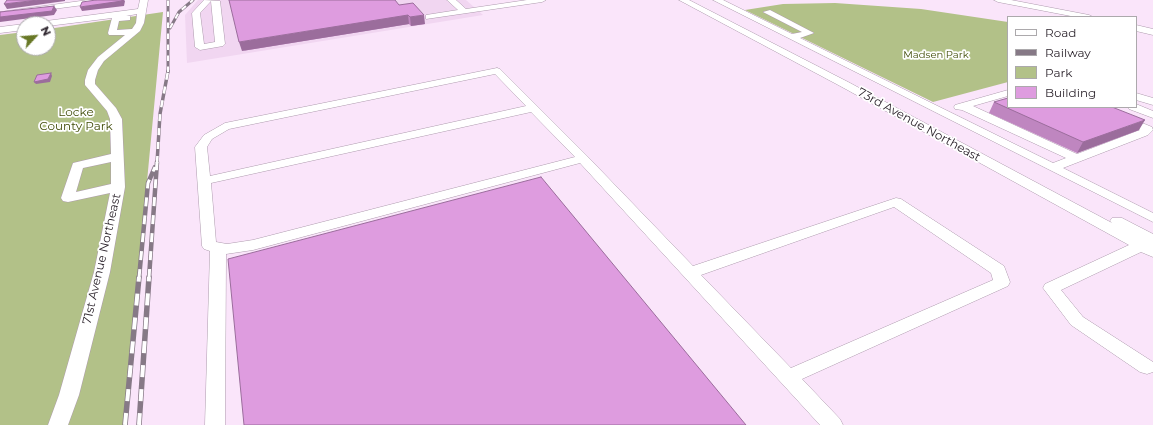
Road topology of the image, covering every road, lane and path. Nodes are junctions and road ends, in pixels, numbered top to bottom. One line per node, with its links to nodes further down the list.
1 (106, 0): 15 (street)
2 (208, 0): 25 (street)
3 (214, 0): 25 (street)
4 (451, 0): 13 (street)
5 (490, 0): 11 (street)
6 (542, 0): 11 (street)
7 (683, 0): 45 (street, 73rd Avenue Northeast)
8 (695, 0): 45 (street, 73rd Avenue Northeast)
9 (717, 0): 24 (street, 73rd Avenue Northeast)
10 (998, 0): 16 (street)
11 (498, 7): 13 (street)
12 (143, 9): 18 (street); 22 (street, 71st Avenue Northeast); 22 (street)
13 (464, 12): 17 (street)
14 (767, 12): 24 (street)
15 (0, 14)
16 (1084, 16)
17 (429, 17)
18 (56, 22)
19 (16, 28): 21 (street)
20 (1137, 28): 23 (street)
21 (0, 30)
22 (136, 31): 38 (street, 71st Avenue Northeast)
23 (1153, 32)
24 (792, 37): 34 (street, 73rd Avenue Northeast)
25 (200, 47): 26 (street)
26 (224, 50)
27 (1007, 93): 30 (street)
28 (1137, 96): 29 (street)
29 (1153, 102)
30 (963, 106): 34 (street); 40 (street)
31 (533, 108): 39 (street); 42 (street); 42 (street)
32 (1096, 108): 37 (street)
33 (1136, 108): 35 (street)
34 (943, 112): 41 (street, 73rd Avenue Northeast)
35 (1153, 115)
36 (1153, 118): 37 (street)
37 (1137, 125): 40 (street)
38 (116, 157): 43 (street, 71st Avenue Northeast); 43 (street)
39 (583, 159): 46 (street); 47 (street)
40 (1077, 159): 41 (street)
41 (1053, 167): 44 (street, 73rd Avenue Northeast)
42 (204, 181): 46 (street)
43 (118, 187): 50 (street, 71st Avenue Northeast)
44 (1153, 218)
45 (1150, 244): 48 (street)
46 (218, 248): 51 (street)
47 (690, 272): 49 (street); 49 (street)
48 (1148, 367)
49 (788, 377): 52 (street)
50 (58, 425)
51 (216, 425)
52 (833, 425)

